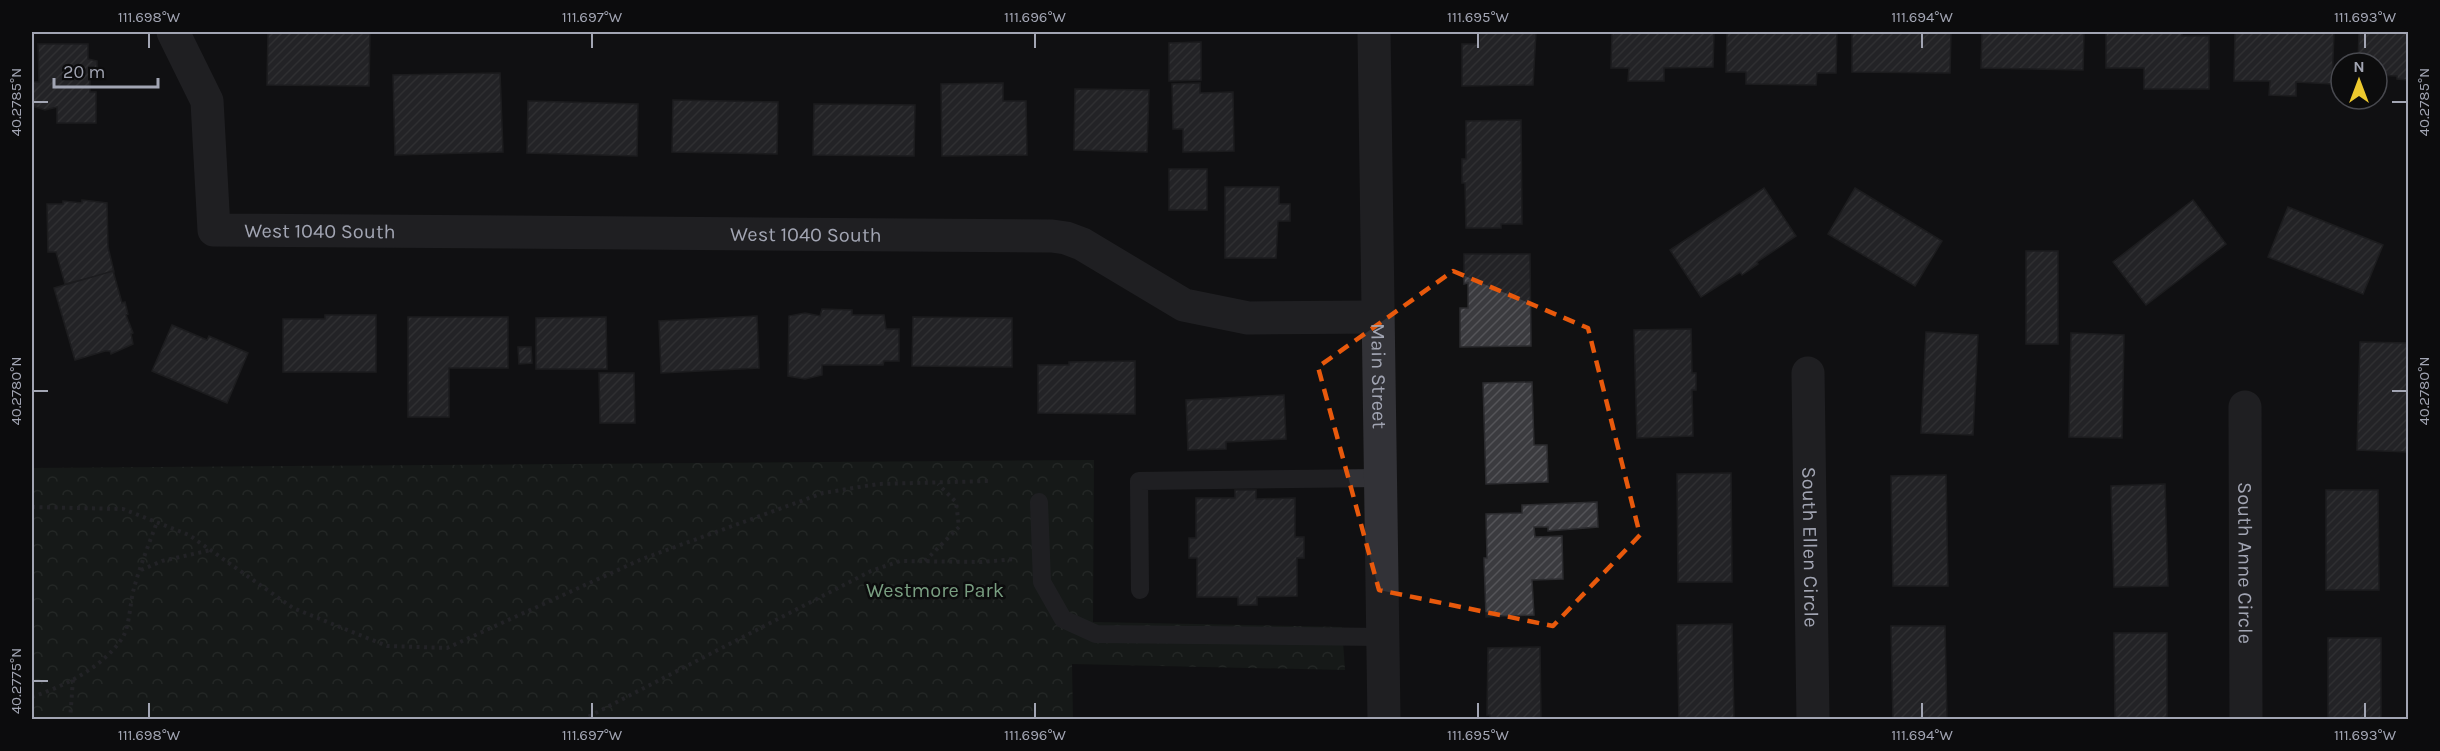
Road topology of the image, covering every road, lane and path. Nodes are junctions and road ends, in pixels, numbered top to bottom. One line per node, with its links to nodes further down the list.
1 (173, 32): 3 (street, West 1040 South)
2 (1374, 32): 3 (street, Main Street)
3 (1377, 317): 6 (street, Main Street)
4 (1808, 373): 23 (street, South Ellen Circle)
5 (2245, 408): 24 (street, South Anne Circle)
6 (1380, 478): 16 (lane); 17 (street, Main Street)
7 (989, 481): 8 (path)
8 (937, 483): 12 (path); 13 (path)
9 (1039, 502): 17 (lane)
10 (32, 507): 11 (path)
11 (157, 522): 12 (path); 15 (path)
12 (211, 550): 15 (path)
13 (926, 561): 14 (path); 21 (path)
14 (989, 561)
15 (140, 570): 18 (path)
16 (1140, 590)
17 (1383, 637): 22 (street, Main Street)
18 (73, 679): 19 (path); 20 (path)
19 (32, 697)
20 (70, 720)
21 (582, 720)
22 (1384, 720)
23 (1813, 720)
24 (2246, 720)

